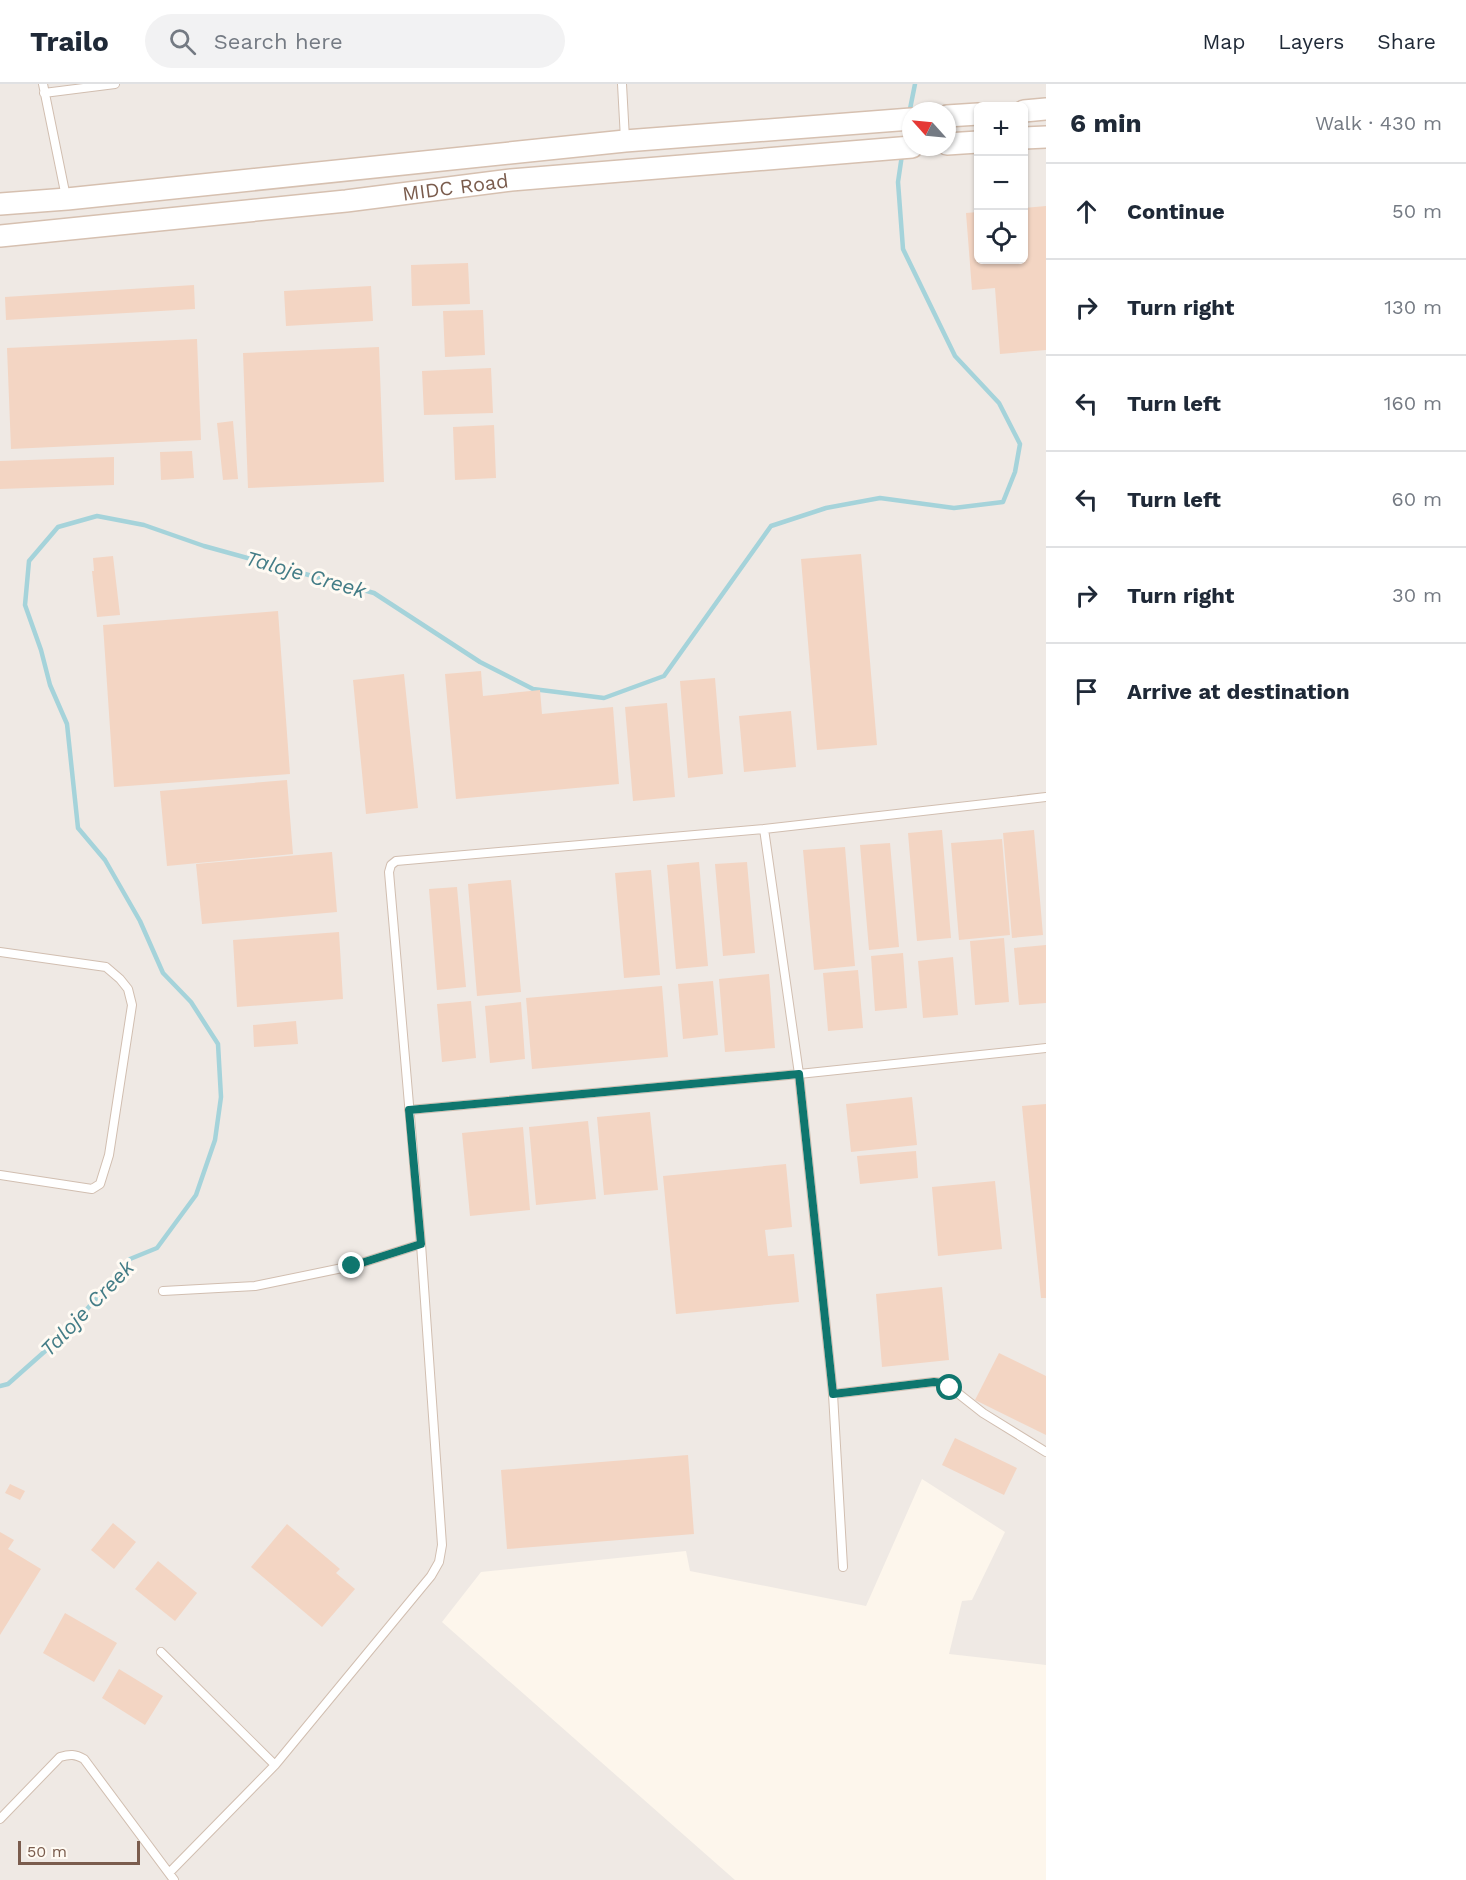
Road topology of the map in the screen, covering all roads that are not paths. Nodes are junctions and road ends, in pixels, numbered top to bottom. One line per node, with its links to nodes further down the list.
1 (43, 84): 4 (lane)
2 (115, 84): 4 (lane)
3 (622, 84): 12 (lane)
4 (44, 93): 16 (lane)
5 (1046, 109): 6 (main road)
6 (1028, 111)
7 (974, 114): 8 (main road)
8 (956, 116)
9 (901, 120): 12 (main road, MIDC Road); 15 (main road)
10 (1046, 136): 11 (main road)
11 (1028, 138)
12 (625, 141): 16 (main road, MIDC Road)
13 (974, 142): 14 (main road)
14 (956, 143)
15 (901, 148): 18 (main road, MIDC Road)
16 (67, 199): 17 (main road, MIDC Road)
17 (0, 204)
18 (0, 236)
19 (1046, 797): 20 (lane)
20 (764, 829): 23 (lane); 24 (lane)
21 (0, 951): 25 (lane)
22 (1046, 1048): 23 (lane)
23 (799, 1074): 24 (lane); 28 (lane)
24 (409, 1110): 26 (lane)
25 (0, 1175)
26 (421, 1244): 27 (lane); 32 (lane)
27 (163, 1290)
28 (833, 1394): 29 (lane); 30 (lane)
29 (1046, 1452)
30 (843, 1567)
31 (161, 1652): 32 (lane)
32 (275, 1765): 34 (lane)
33 (0, 1819): 34 (lane)
34 (171, 1877)

